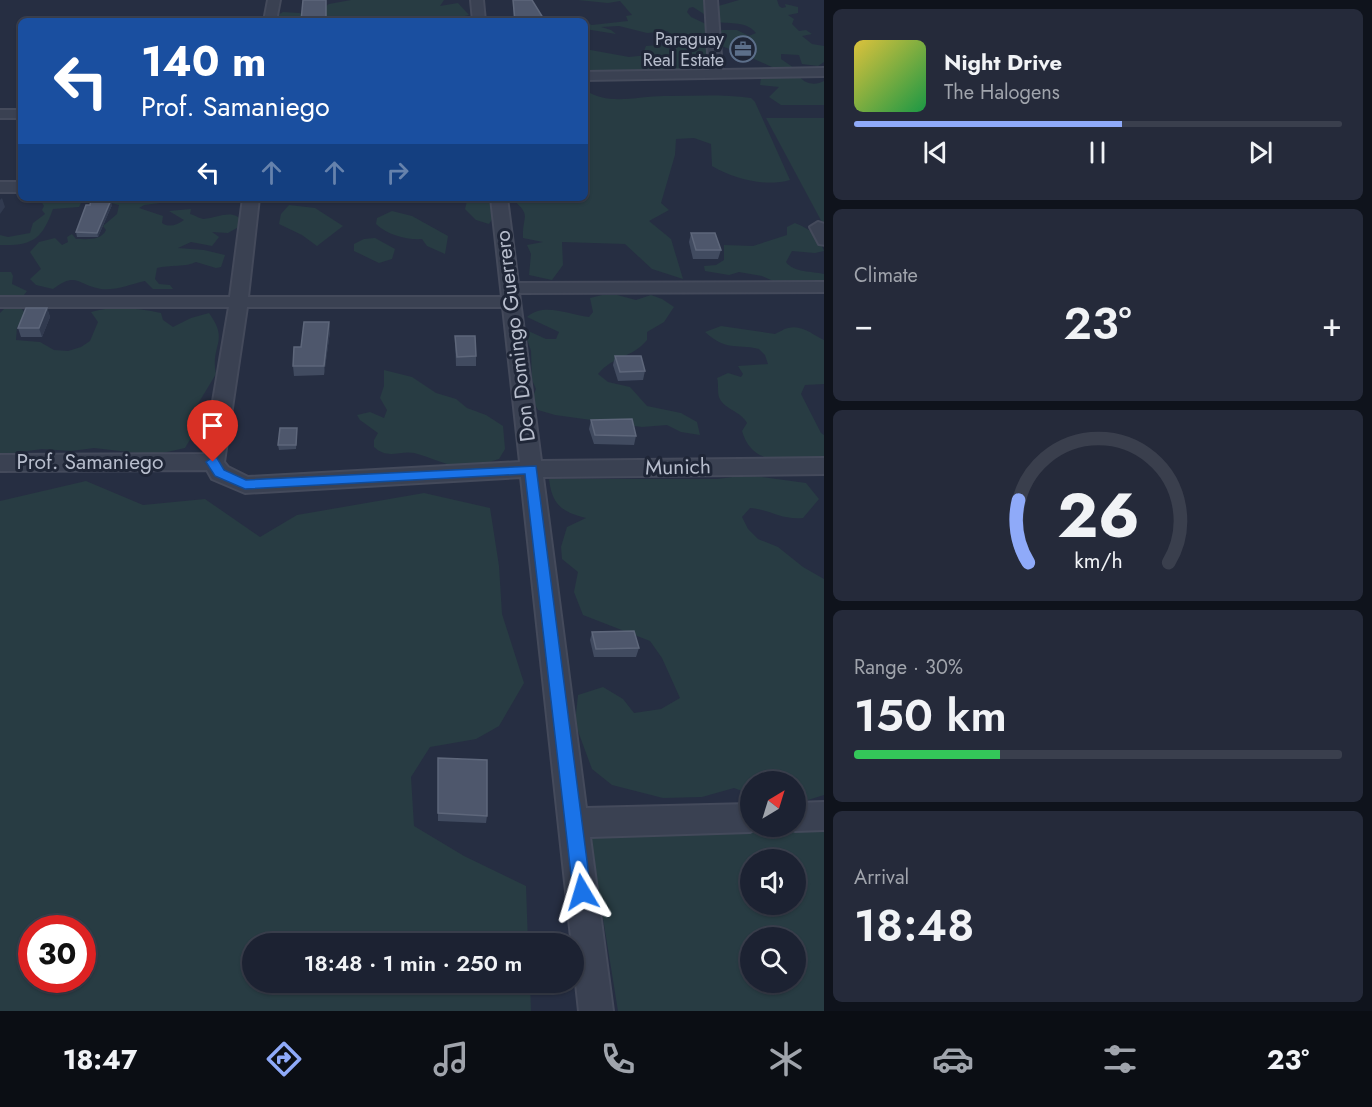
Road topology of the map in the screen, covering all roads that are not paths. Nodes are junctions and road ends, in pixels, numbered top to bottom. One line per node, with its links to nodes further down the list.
1 (274, 0): 4 (street)
2 (477, 0): 5 (street)
3 (711, 0): 7 (street)
4 (271, 18)
5 (479, 18)
6 (824, 72): 7 (street)
7 (716, 74): 8 (street)
8 (588, 76)
9 (0, 114): 10 (street)
10 (18, 114)
11 (0, 187): 12 (street)
12 (18, 187)
13 (251, 201): 18 (street)
14 (499, 201): 16 (street, Don Domingo Guerrero)
15 (824, 287): 16 (street)
16 (510, 295): 18 (street); 22 (street, Don Domingo Guerrero)
17 (0, 302): 18 (street)
18 (239, 304): 19 (street)
19 (213, 462): 20 (street, Prof. Samaniego); 22 (street)
20 (0, 463)
21 (824, 466): 22 (street, Munich)
22 (531, 469): 26 (street, Don Domingo Guerrero)
23 (824, 816): 24 (street)
24 (806, 817)
25 (740, 818): 26 (street)
26 (574, 823): 27 (street, Don Domingo Guerrero)
27 (596, 1011)

